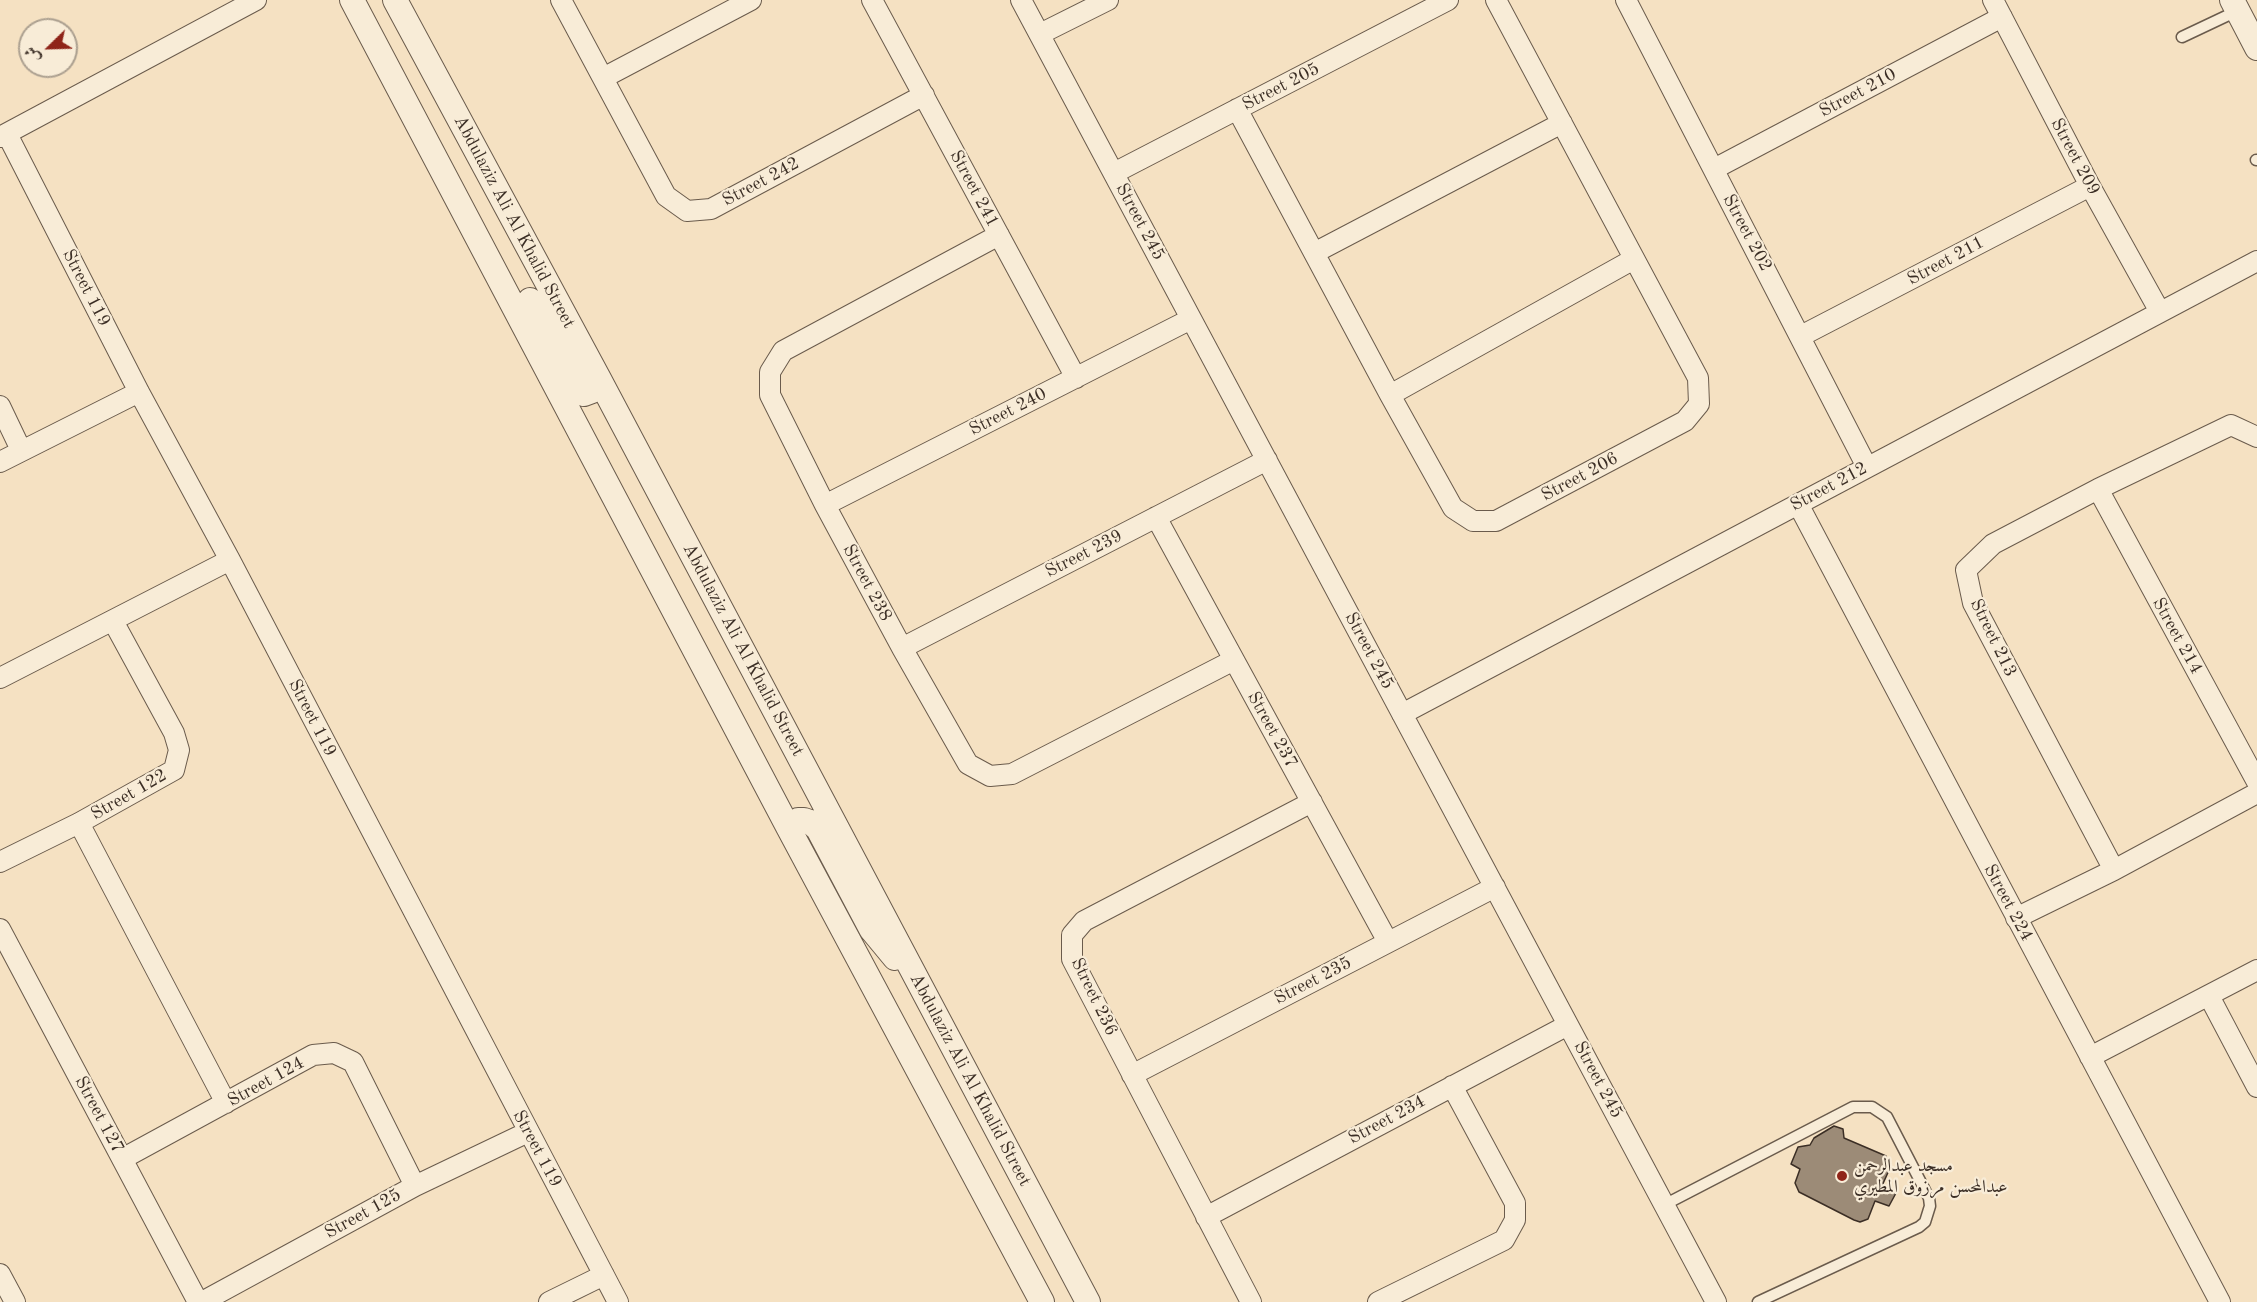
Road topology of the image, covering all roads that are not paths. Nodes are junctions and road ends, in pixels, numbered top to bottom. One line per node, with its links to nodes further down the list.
1 (256, 0): 21 (street)
2 (395, 0): 33 (street, Abdulaziz Ali Al Khalid Street)
3 (561, 0): 17 (street, Street 242)
4 (751, 0): 17 (street)
5 (872, 0): 18 (street, Street 241)
6 (1021, 0): 14 (street, Street 245)
7 (1108, 0): 14 (street)
8 (1448, 0): 19 (street, Street 205)
9 (1496, 0): 20 (street, Street 206)
10 (352, 1): 26 (street)
11 (1629, 1): 22 (street, Street 202)
12 (2235, 5): 15 (lane); 16 (street)
13 (1997, 9): 22 (street, Street 210); 24 (street, Street 209)
14 (1040, 34): 23 (street, Street 245)
15 (2182, 37)
16 (2257, 48)
17 (603, 78): 18 (street, Street 242)
18 (924, 95): 25 (street, Street 241)
19 (1237, 109): 23 (street, Street 205); 27 (street, Street 206)
20 (1562, 123): 27 (street); 28 (street, Street 206)
21 (3, 135): 35 (street, Street 119)
22 (1714, 169): 32 (street, Street 202)
23 (1114, 173): 31 (street, Street 245)
24 (2090, 186): 30 (street, Street 209); 32 (street, Street 211)
25 (999, 235): 34 (street, Street 241); 45 (street, Street 238)
26 (480, 242): 33 (street); 57 (street)
27 (1314, 253): 36 (street, Street 206)
28 (1634, 259): 36 (street); 36 (street, Street 206)
29 (2257, 261): 30 (street, Street 212)
30 (2160, 312): 42 (street, Street 212)
31 (1191, 319): 34 (street, Street 240); 40 (street, Street 245)
32 (1801, 336): 42 (street, Street 202)
33 (598, 377): 65 (street, Abdulaziz Ali Al Khalid Street)
34 (1076, 378): 45 (street, Street 240)
35 (139, 392): 39 (street); 47 (street, Street 119)
36 (1390, 395)
37 (0, 406): 39 (street)
38 (2257, 437): 43 (street, Street 213)
39 (21, 450): 41 (street)
40 (1267, 460): 46 (street, Street 239); 52 (street, Street 245)
41 (0, 462)
42 (1868, 467): 44 (street, Street 212)
43 (2098, 489): 53 (street, Street 214); 59 (street, Street 213)
44 (1798, 504): 52 (street, Street 212); 61 (street, Street 224)
45 (825, 505): 49 (street, Street 238)
46 (1156, 517): 49 (street, Street 239); 50 (street, Street 237)
47 (230, 560): 48 (street); 73 (street, Street 119)
48 (113, 621): 51 (street); 56 (street, Street 122)
49 (902, 648): 50 (street, Street 238)
50 (1234, 660): 55 (street, Street 237)
51 (0, 678)
52 (1402, 714): 60 (street, Street 245)
53 (2257, 782)
54 (2257, 793): 59 (street)
55 (1312, 802): 63 (street, Street 237); 69 (street, Street 236)
56 (79, 823): 58 (street, Street 122); 72 (street)
57 (788, 827): 65 (street); 84 (street)
58 (0, 862)
59 (2114, 870): 61 (street)
60 (1495, 887): 63 (street, Street 235); 67 (street, Street 245)
61 (2016, 918): 68 (street, Street 224)
62 (0, 929): 74 (street, Street 127)
63 (1388, 942): 69 (street, Street 235)
64 (2257, 970): 66 (street)
65 (914, 972): 85 (street, Abdulaziz Ali Al Khalid Street)
66 (2209, 996): 68 (street); 71 (street)
67 (1568, 1025): 70 (street, Street 234); 76 (street, Street 245)
68 (2090, 1057): 90 (street, Street 224)
69 (1132, 1075): 77 (street, Street 236)
70 (1452, 1086): 77 (street, Street 234); 87 (street)
71 (2257, 1087)
72 (226, 1103): 74 (street, Street 124); 75 (street, Street 124)
73 (528, 1132): 75 (street, Street 125); 79 (street, Street 119)
74 (122, 1159): 81 (street, Street 127)
75 (415, 1186): 81 (street, Street 125)
76 (1664, 1205): 88 (street, Street 245); 89 (lane)
77 (1206, 1217): 86 (street, Street 236)
78 (0, 1274): 80 (street)
79 (604, 1275): 82 (street); 83 (street, Street 119)
80 (15, 1302)
81 (200, 1302)
82 (549, 1302)
83 (618, 1302)
84 (1042, 1302)
85 (1088, 1302)
86 (1251, 1302)
87 (1378, 1302)
88 (1716, 1302)
89 (1758, 1302)
90 (2220, 1302)

